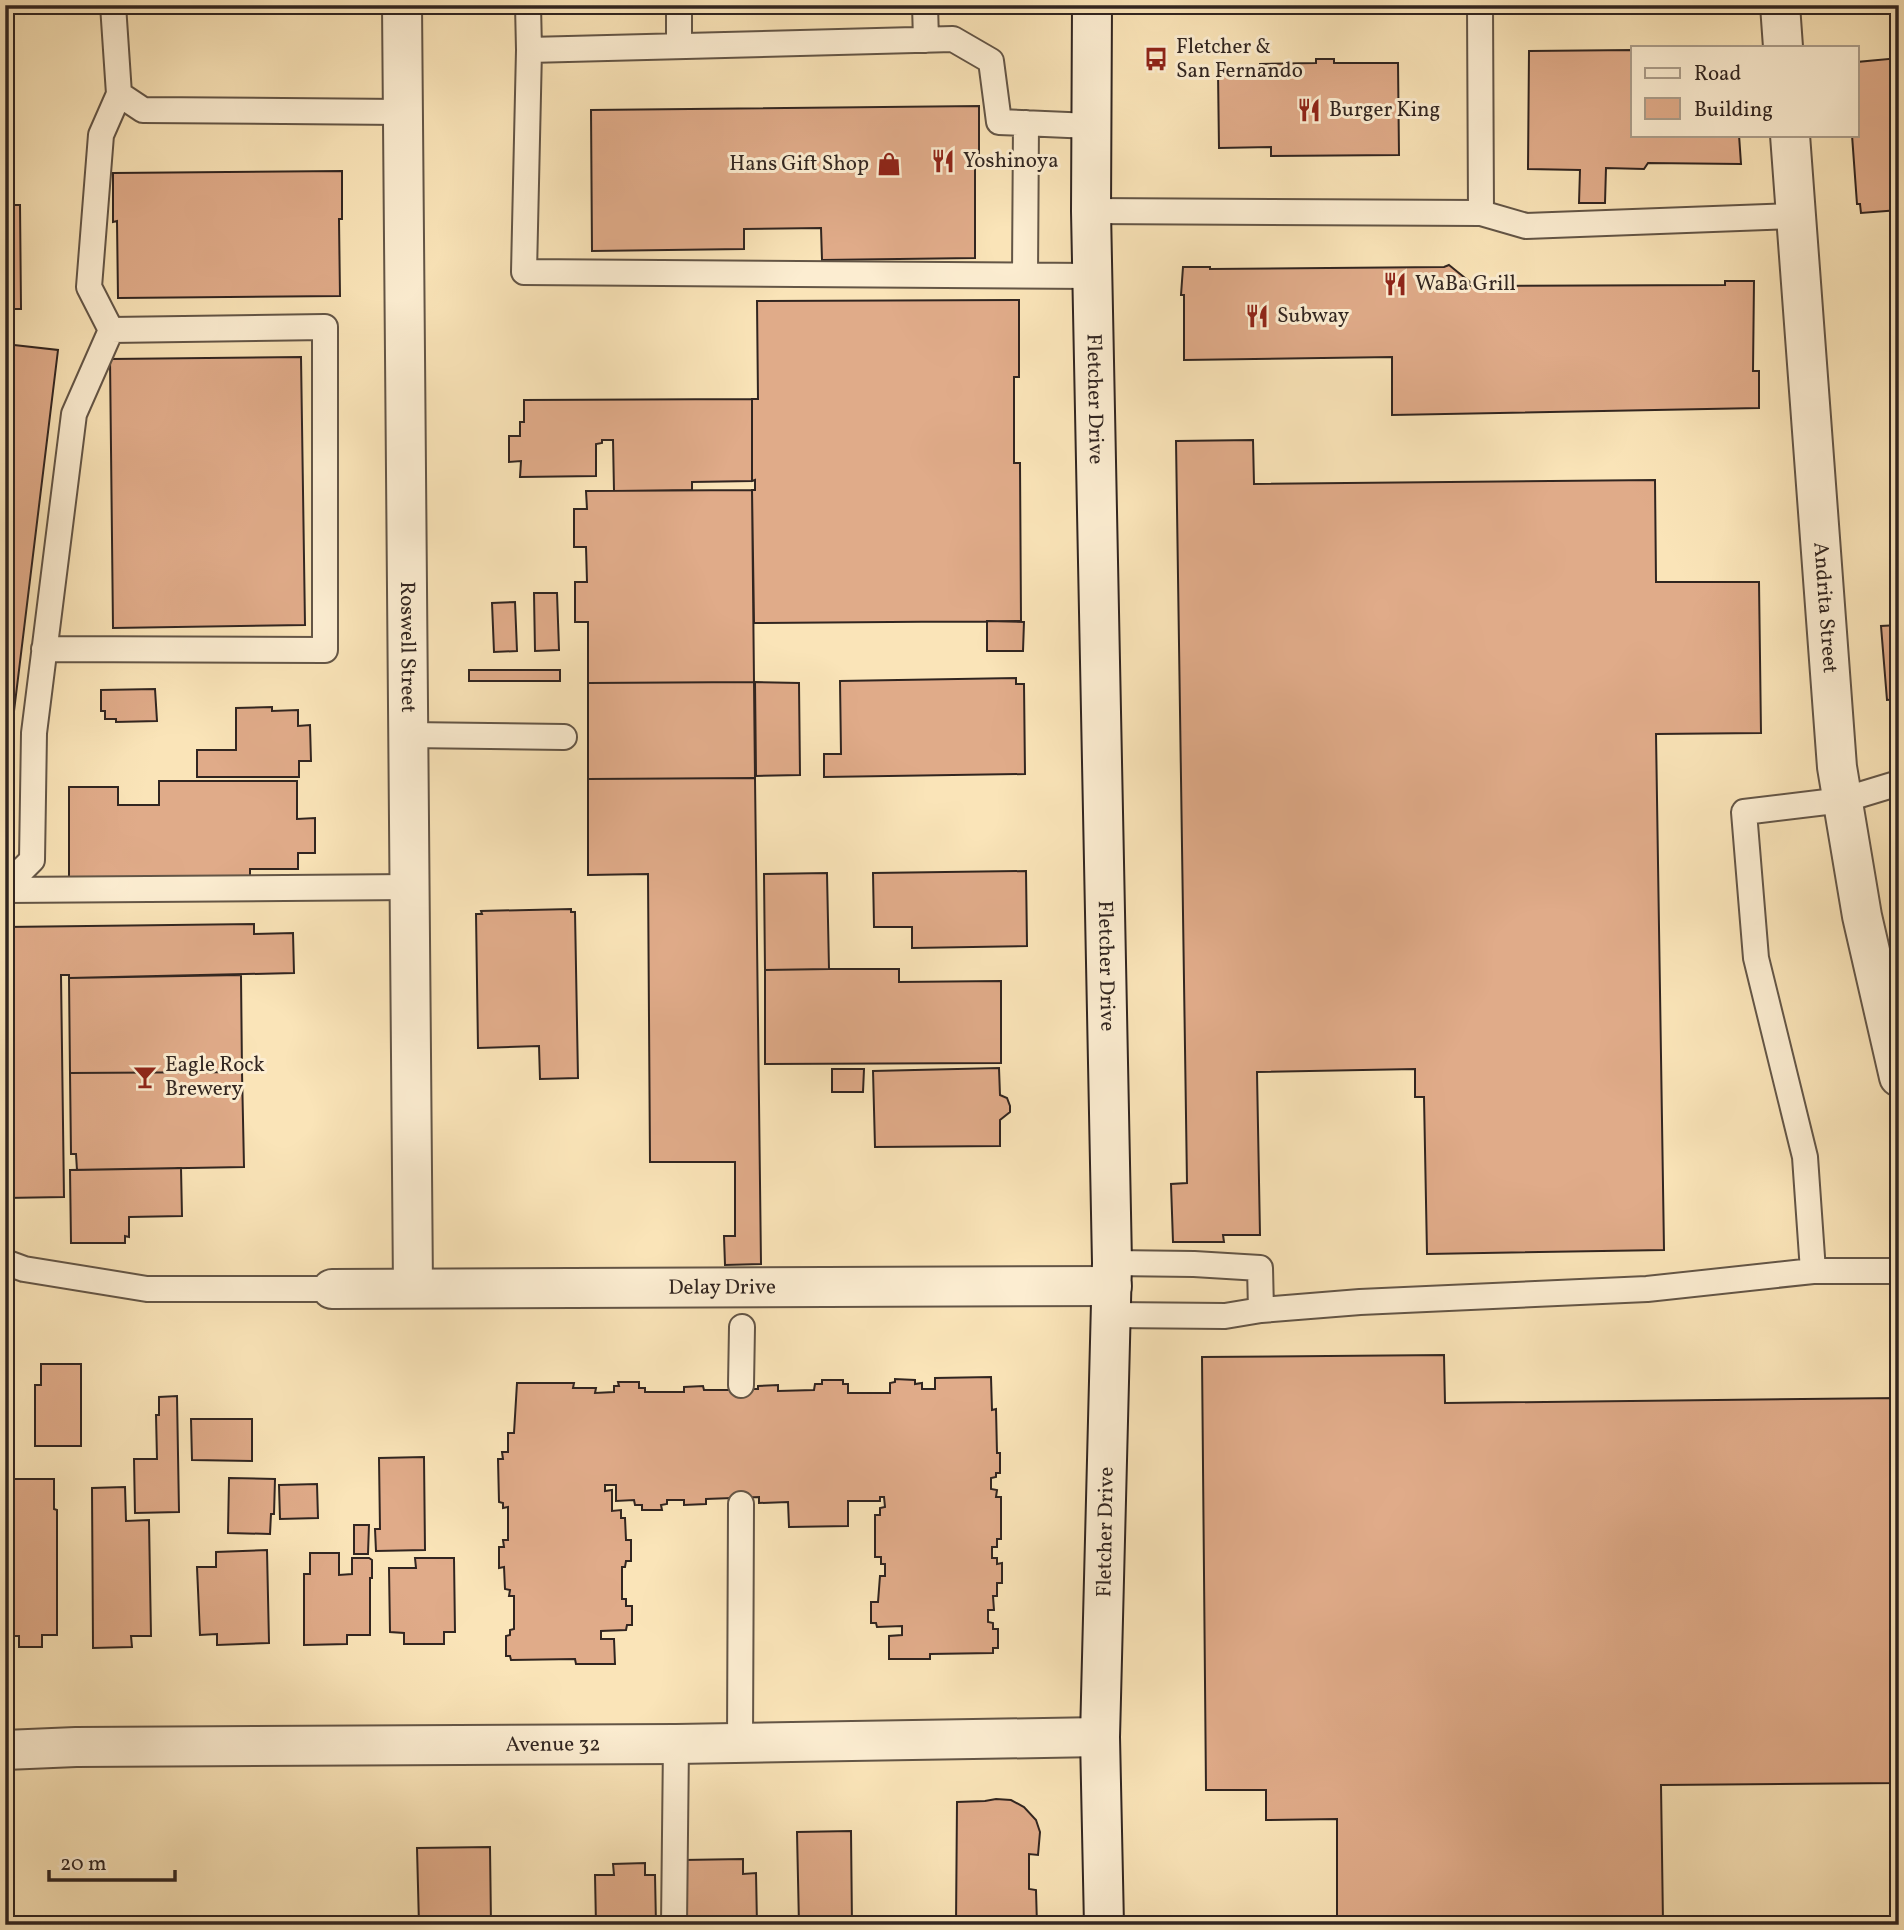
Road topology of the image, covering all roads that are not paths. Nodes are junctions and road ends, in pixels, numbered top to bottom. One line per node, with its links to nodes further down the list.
1 (113, 5): 13 (lane)
2 (402, 5): 14 (street, Roswell Street)
3 (528, 5): 12 (lane)
4 (679, 5): 10 (lane)
5 (925, 5): 9 (lane)
6 (1091, 5): 16 (street, Fletcher Drive)
7 (1480, 5): 19 (lane)
8 (1780, 5): 11 (street)
9 (926, 40): 10 (lane); 15 (lane)
10 (679, 46): 12 (lane)
11 (1783, 46)
12 (529, 50): 21 (lane)
13 (119, 93): 14 (lane); 23 (lane)
14 (402, 112): 25 (street, Roswell Street)
15 (1026, 123): 16 (lane); 21 (lane)
16 (1091, 126): 18 (street, Fletcher Drive)
17 (1790, 136): 20 (street, Andrita Street)
18 (1091, 211): 19 (lane); 22 (street, Fletcher Drive)
19 (1481, 214): 20 (lane)
20 (1796, 216): 28 (street, Andrita Street)
21 (1025, 275): 22 (lane)
22 (1092, 276): 36 (street, Fletcher Drive)
23 (111, 330): 24 (lane); 24 (lane)
24 (44, 649): 30 (lane)
25 (408, 735): 26 (lane); 29 (street, Roswell Street)
26 (564, 737)
27 (1899, 783): 28 (lane)
28 (1843, 800): 31 (street, Andrita Street); 33 (lane)
29 (410, 887): 30 (lane); 35 (street, Roswell Street)
30 (5, 888)
31 (1899, 1077)
32 (5, 1262): 37 (lane)
33 (1813, 1271): 34 (lane); 38 (lane)
34 (1899, 1271)
35 (413, 1288): 36 (street, Delay Drive); 37 (street, Delay Drive)
36 (1112, 1288): 38 (lane); 38 (lane); 42 (street, Fletcher Drive)
37 (332, 1289)
38 (1261, 1310)
39 (742, 1327): 40 (lane)
40 (741, 1385)
41 (741, 1503): 43 (lane)
42 (1100, 1737): 43 (street, Avenue 32); 47 (street, Fletcher Drive)
43 (740, 1743): 44 (street, Avenue 32)
44 (676, 1744): 45 (street, Avenue 32); 46 (lane)
45 (5, 1750)
46 (674, 1925)
47 (1104, 1925)

